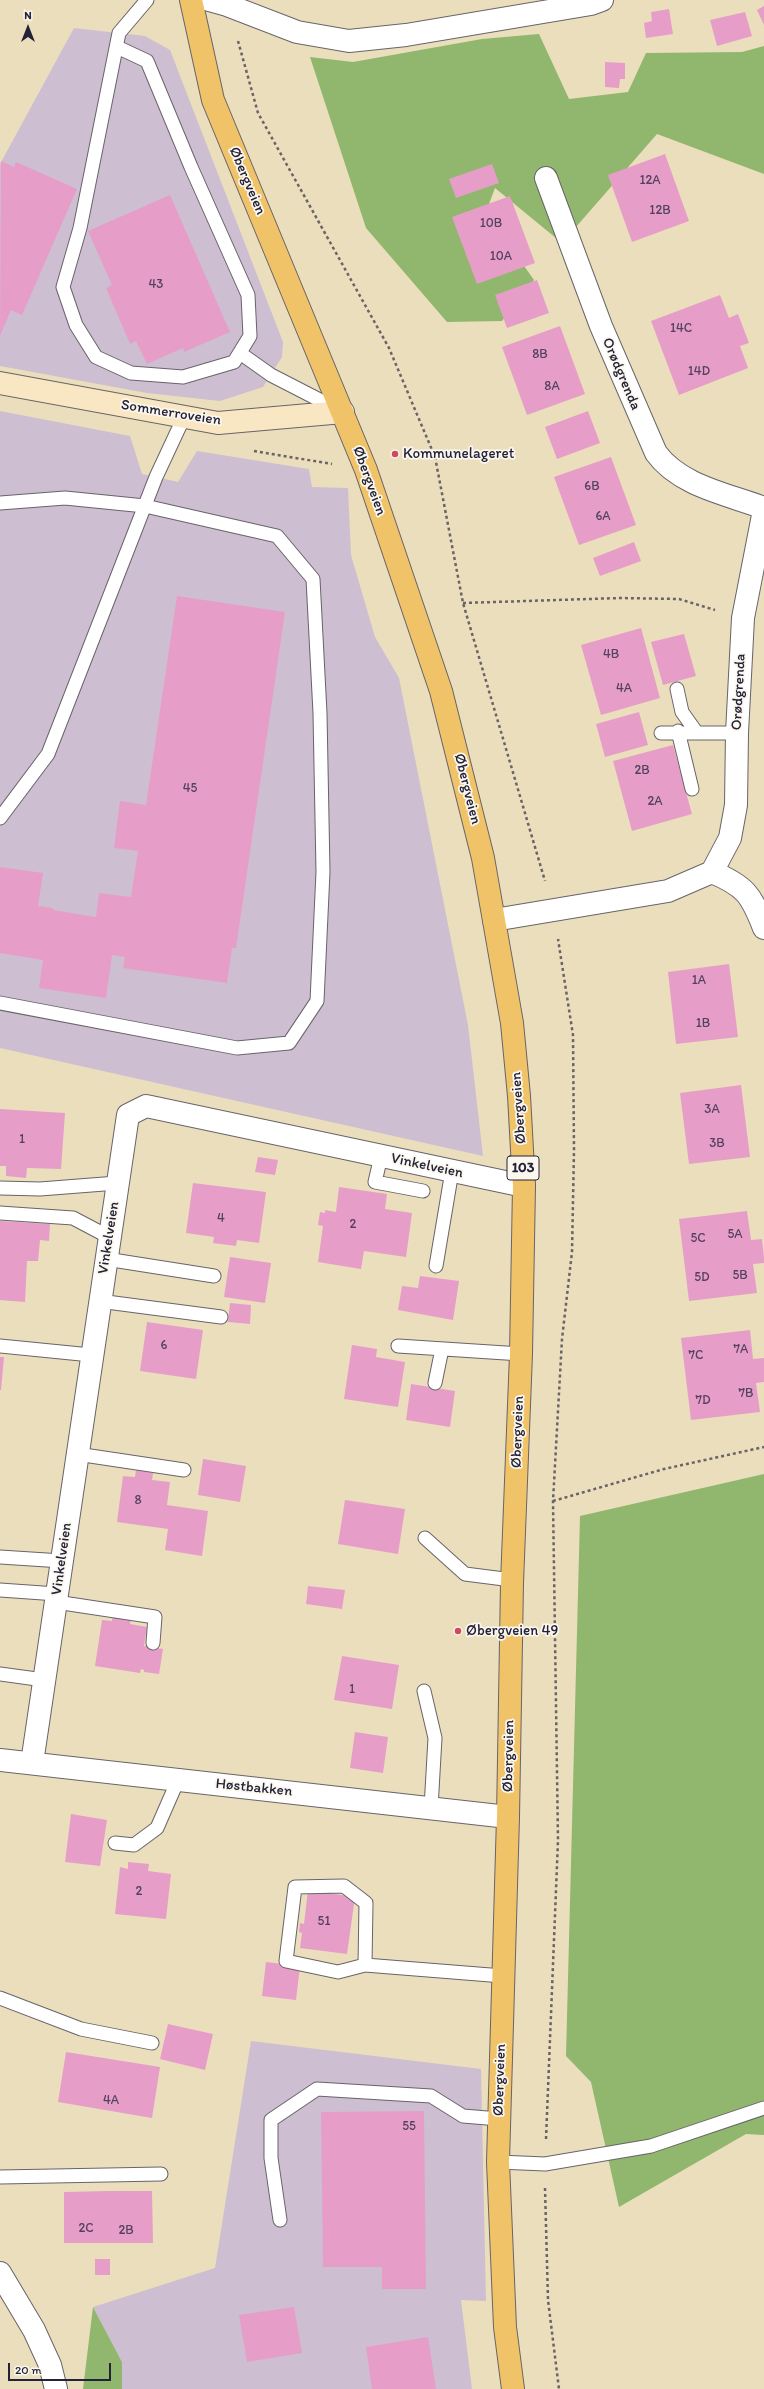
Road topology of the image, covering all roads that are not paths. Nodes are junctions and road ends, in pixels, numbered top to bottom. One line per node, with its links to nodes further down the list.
1 (191, 0): 9 (main road, Øbergveien / 103)
2 (209, 0): 3 (street)
3 (602, 0)
4 (144, 1): 5 (lane)
5 (117, 47): 7 (lane); 7 (lane)
6 (546, 178): 13 (street, Orødgrenda)
7 (240, 353): 9 (lane)
8 (0, 383): 10 (street, Sommerroveien)
9 (343, 412): 10 (street, Sommerroveien); 22 (main road, Øbergveien / 103)
10 (184, 417): 12 (lane)
11 (0, 503): 12 (lane)
12 (145, 506): 20 (lane); 24 (lane)
13 (764, 509): 18 (street, Orødgrenda)
14 (677, 689): 17 (lane)
15 (678, 732): 16 (lane); 17 (lane); 19 (lane)
16 (661, 733)
17 (697, 733): 18 (lane)
18 (737, 733): 21 (street, Orødgrenda)
19 (692, 789)
20 (0, 818)
21 (712, 872): 22 (street); 23 (street)
22 (494, 920): 28 (main road, Øbergveien / 103)
23 (764, 928)
24 (0, 1003)
25 (381, 1156): 26 (street, Vinkelveien); 27 (street, Vinkelveien); 30 (lane)
26 (452, 1171): 28 (street, Vinkelveien); 34 (lane)
27 (117, 1183): 29 (lane); 32 (street, Vinkelveien)
28 (524, 1186): 41 (main road, Øbergveien / 103)
29 (0, 1188)
30 (423, 1191)
31 (0, 1213): 32 (lane)
32 (109, 1238): 33 (street, Vinkelveien)
33 (106, 1259): 35 (lane); 36 (street, Vinkelveien)
34 (436, 1266)
35 (214, 1276)
36 (99, 1301): 37 (lane); 42 (street, Vinkelveien)
37 (221, 1317)
38 (0, 1346): 42 (lane)
39 (398, 1346): 40 (lane)
40 (442, 1349): 41 (lane); 43 (lane)
41 (521, 1354): 49 (main road, Øbergveien / 103)
42 (91, 1355): 44 (street, Vinkelveien)
43 (435, 1383)
44 (77, 1454): 45 (lane); 48 (street, Vinkelveien)
45 (184, 1470)
46 (425, 1538): 49 (lane)
47 (0, 1557): 48 (lane)
48 (62, 1561): 51 (street, Vinkelveien)
49 (512, 1580): 60 (main road, Øbergveien / 103)
50 (0, 1590): 51 (lane)
51 (57, 1598): 52 (lane); 54 (street, Vinkelveien)
52 (153, 1643)
53 (0, 1674): 54 (lane)
54 (44, 1680): 57 (street, Vinkelveien)
55 (424, 1691): 59 (lane)
56 (0, 1760): 57 (street, Høstbakken)
57 (32, 1763): 58 (street, Høstbakken)
58 (178, 1780): 59 (street, Høstbakken); 61 (lane)
59 (431, 1808): 60 (street, Høstbakken)
60 (508, 1817): 63 (main road, Øbergveien / 103)
61 (115, 1843)
62 (365, 1965): 62 (lane); 63 (lane)
63 (503, 1976): 67 (main road, Øbergveien / 103)
64 (0, 1998): 65 (lane)
65 (152, 2043)
66 (764, 2108): 68 (lane)
67 (499, 2119): 68 (main road, Øbergveien / 103); 71 (lane)
68 (498, 2162): 74 (main road, Øbergveien / 103)
69 (161, 2174): 70 (lane)
70 (0, 2177)
71 (280, 2220)
72 (0, 2273): 73 (street)
73 (56, 2389)
74 (513, 2389)

